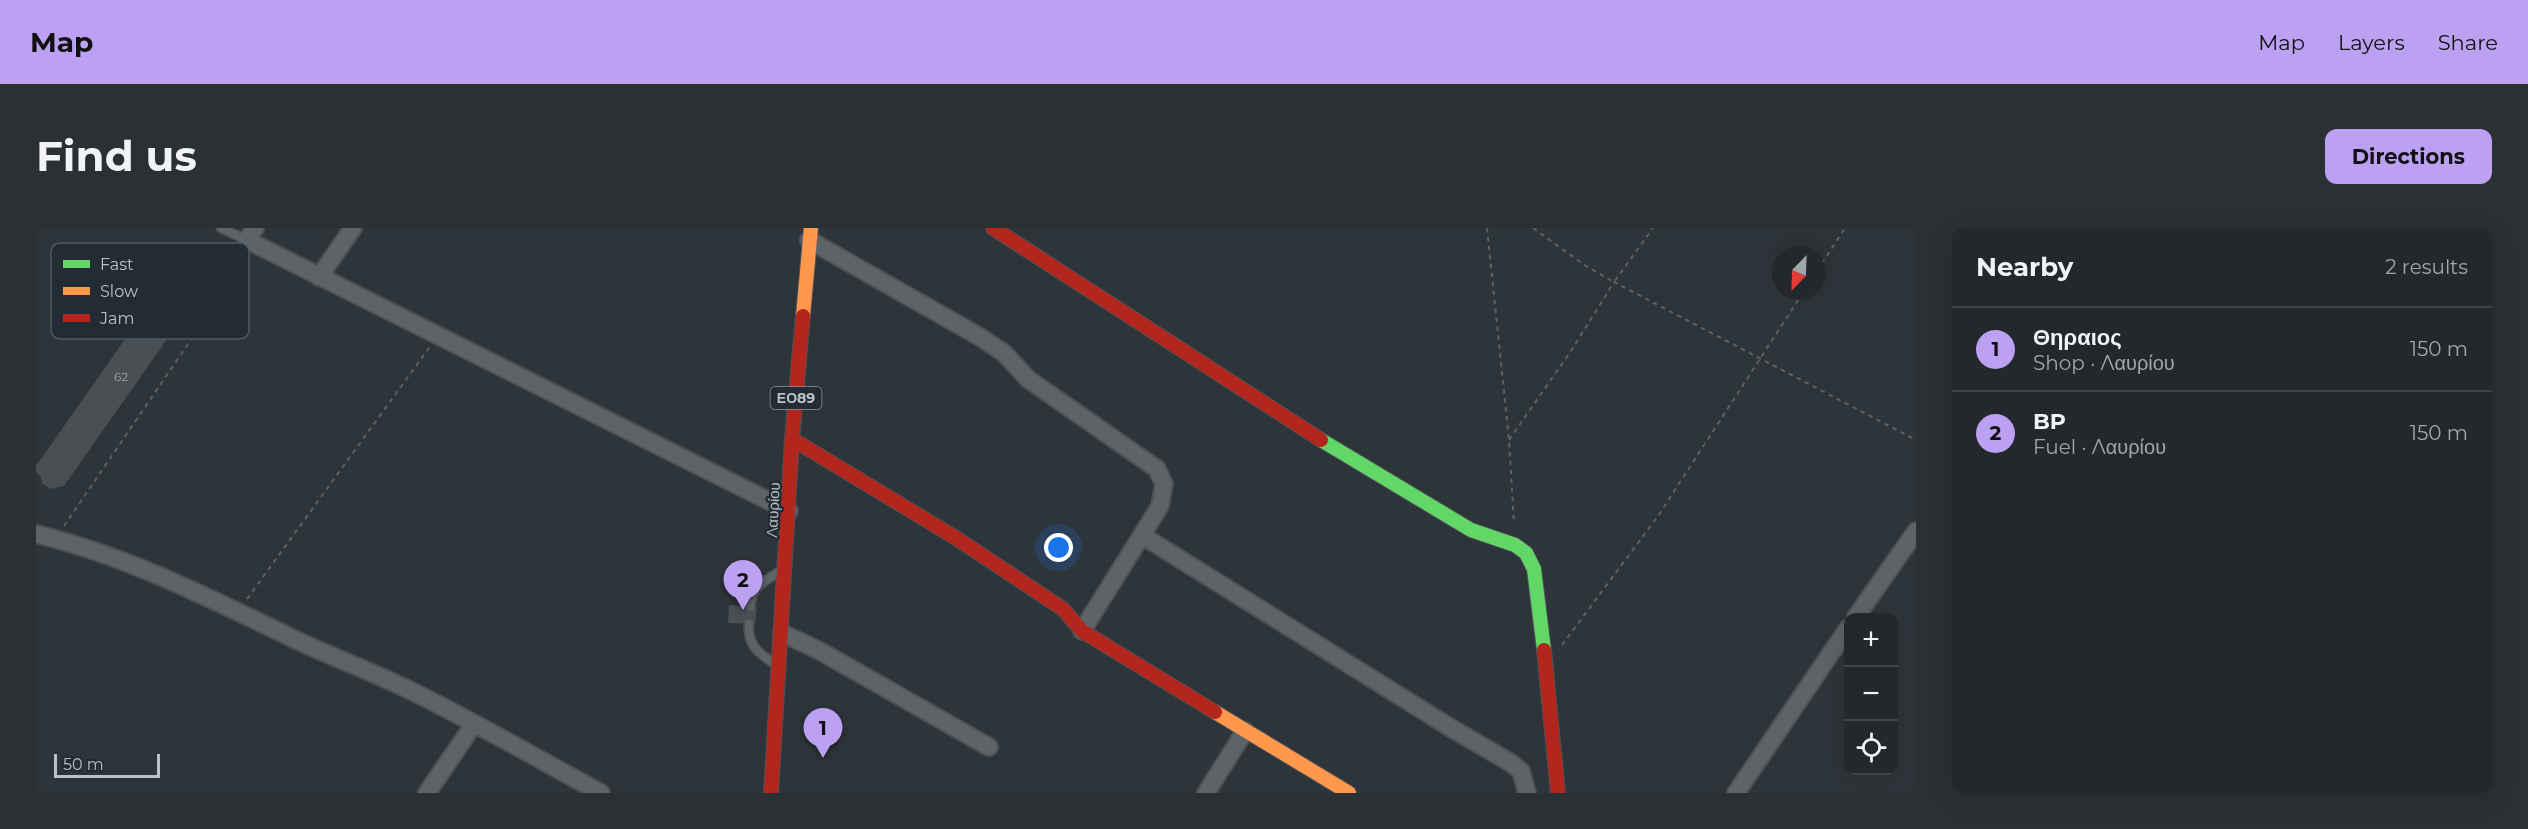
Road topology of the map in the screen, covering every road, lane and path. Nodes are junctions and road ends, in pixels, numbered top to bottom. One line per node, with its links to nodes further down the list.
1 (221, 228): 9 (lane)
2 (353, 228): 11 (street)
3 (993, 228): 25 (street)
4 (1487, 228): 18 (path)
5 (1533, 228): 12 (path)
6 (1653, 228): 12 (path)
7 (1845, 228): 10 (path)
8 (810, 234): 17 (street, Λαυρίου / ΕΟ89); 23 (street)
9 (253, 238): 11 (street)
10 (1826, 257)
11 (319, 277): 14 (street)
12 (1614, 282): 16 (path); 18 (path)
13 (1798, 300): 16 (path)
14 (439, 335): 20 (street); 28 (path)
15 (187, 339): 24 (path)
16 (1761, 357): 19 (path); 34 (path)
17 (792, 439): 20 (street, Λαυρίου / ΕΟ89); 31 (street)
18 (1509, 440): 25 (path)
19 (1916, 440)
20 (789, 511): 26 (street, Λαυρίου / ΕΟ89)
21 (1916, 531): 29 (street)
22 (36, 534): 24 (street)
23 (1143, 536): 31 (street); 44 (street)
24 (55, 539): 28 (street)
25 (1515, 545): 34 (street)
26 (786, 568): 27 (lane); 32 (street, Λαυρίου / ΕΟ89)
27 (750, 607)
28 (239, 611): 36 (street)
29 (1859, 613)
30 (749, 624): 35 (lane)
31 (1082, 632): 37 (street)
32 (782, 633): 35 (street, Λαυρίου / ΕΟ89); 38 (street)
33 (1844, 634): 46 (street)
34 (1546, 665): 45 (street)
35 (780, 666): 41 (street, Λαυρίου / ΕΟ89)
36 (474, 724): 39 (street); 40 (street)
37 (1245, 731): 42 (street); 43 (street)
38 (988, 747)
39 (427, 793)
40 (601, 793)
41 (771, 793)
42 (1206, 793)
43 (1349, 793)
44 (1527, 793)
45 (1558, 793)
46 (1736, 793)

